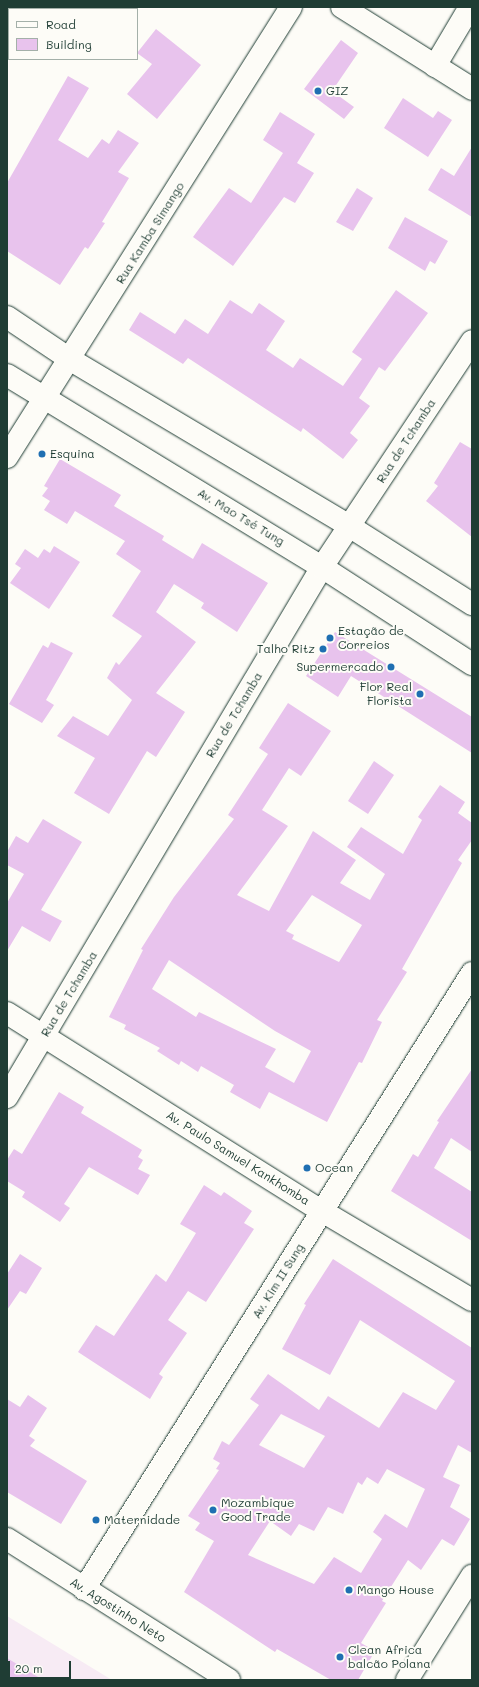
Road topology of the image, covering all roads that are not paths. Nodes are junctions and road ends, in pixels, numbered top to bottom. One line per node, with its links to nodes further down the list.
1 (291, 7): 8 (street, Rua Kamba Simango)
2 (342, 7): 4 (street)
3 (470, 7): 4 (street)
4 (435, 66): 5 (street)
5 (472, 89)
6 (7, 317): 8 (street)
7 (472, 340): 12 (street, Rua de Tchamba)
8 (71, 360): 10 (street, Rua Kamba Simango); 12 (street)
9 (7, 375): 10 (street, Av. Mao Tsé Tung)
10 (45, 398): 11 (street, Rua Kamba Simango); 13 (street, Av. Mao Tsé Tung)
11 (7, 457)
12 (349, 526): 13 (street, Rua de Tchamba); 14 (street)
13 (322, 567): 15 (street, Av. Mao Tsé Tung); 18 (street, Rua de Tchamba)
14 (472, 604)
15 (472, 664)
16 (472, 973): 20 (street, Av. Kim II Sung)
17 (7, 1012): 18 (street, Av. Paulo Samuel Kankhomba)
18 (44, 1036): 19 (street, Rua de Tchamba); 20 (street, Av. Paulo Samuel Kankhomba)
19 (7, 1097)
20 (322, 1211): 21 (street, Av. Paulo Samuel Kankhomba); 24 (street, Av. Kim II Sung)
21 (472, 1300)
22 (7, 1539): 24 (street, Av. Agostinho Neto)
23 (472, 1576): 26 (street)
24 (84, 1589): 25 (street, Av. Agostinho Neto)
25 (229, 1680)
26 (407, 1680)

